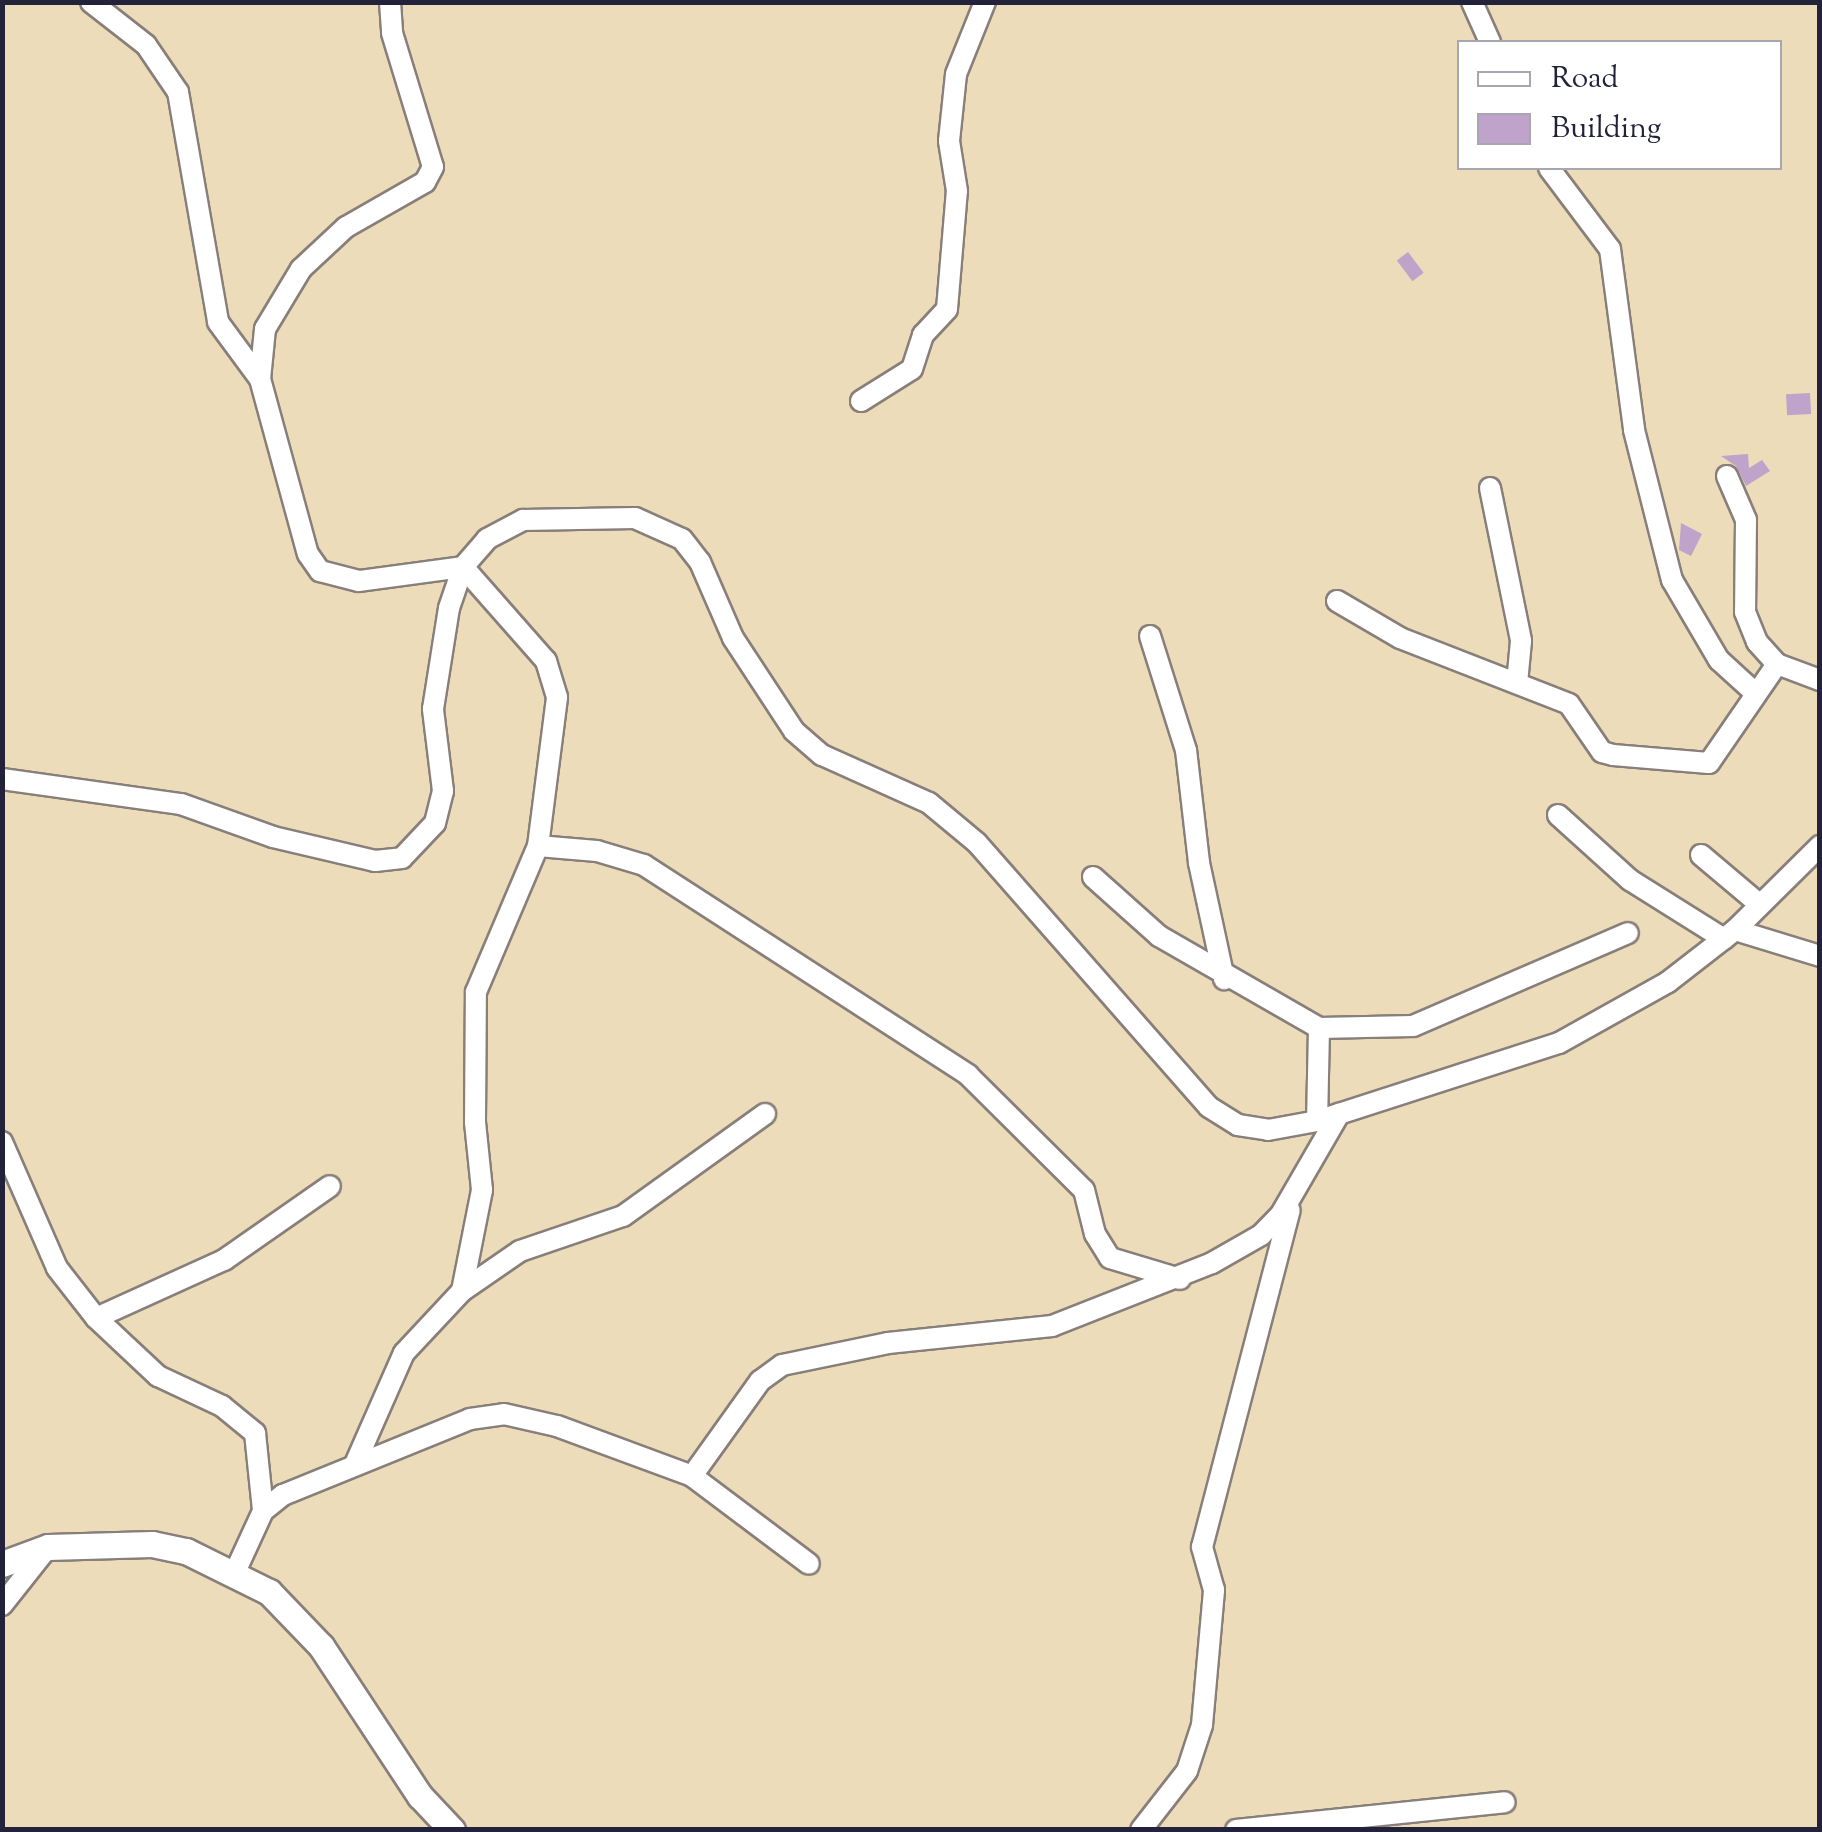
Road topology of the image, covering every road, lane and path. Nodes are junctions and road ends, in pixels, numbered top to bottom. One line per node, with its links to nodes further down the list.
1 (90, 2): 7 (street)
2 (390, 2): 7 (street)
3 (984, 2): 8 (street)
4 (1472, 2): 5 (street)
5 (1489, 40)
6 (1550, 170): 17 (street)
7 (260, 379): 11 (street)
8 (862, 401)
9 (1727, 476): 14 (street)
10 (1490, 488): 16 (street)
11 (463, 566): 18 (street); 20 (street); 32 (street)
12 (1337, 602): 16 (street)
13 (1150, 636): 28 (street)
14 (1778, 664): 15 (street); 17 (street)
15 (1820, 680)
16 (1517, 683): 17 (street)
17 (1754, 692)
18 (2, 779)
19 (1558, 816): 26 (street)
20 (538, 846): 36 (street); 37 (street)
21 (1820, 846): 24 (street)
22 (1701, 855): 24 (street)
23 (1093, 877): 28 (street)
24 (1758, 903): 26 (street)
25 (1628, 933): 29 (street)
26 (1729, 934): 27 (street); 31 (street)
27 (1820, 956)
28 (1224, 980): 29 (street)
29 (1318, 1028): 32 (street)
30 (765, 1114): 37 (street)
31 (1339, 1114): 32 (street); 35 (street)
32 (1317, 1121)
33 (2, 1142): 38 (street)
34 (330, 1186): 38 (street)
35 (1293, 1198): 36 (street); 49 (street)
36 (1180, 1280): 40 (street)
37 (462, 1291): 39 (street)
38 (96, 1318): 41 (street)
39 (355, 1464): 40 (street); 41 (street)
40 (692, 1476): 44 (street)
41 (262, 1511): 45 (street)
42 (48, 1547): 43 (main road); 45 (main road); 46 (street)
43 (2, 1564)
44 (808, 1564)
45 (235, 1572): 48 (main road)
46 (2, 1605)
47 (1505, 1802): 50 (street)
48 (447, 1826)
49 (1141, 1830)
50 (1236, 1830)

